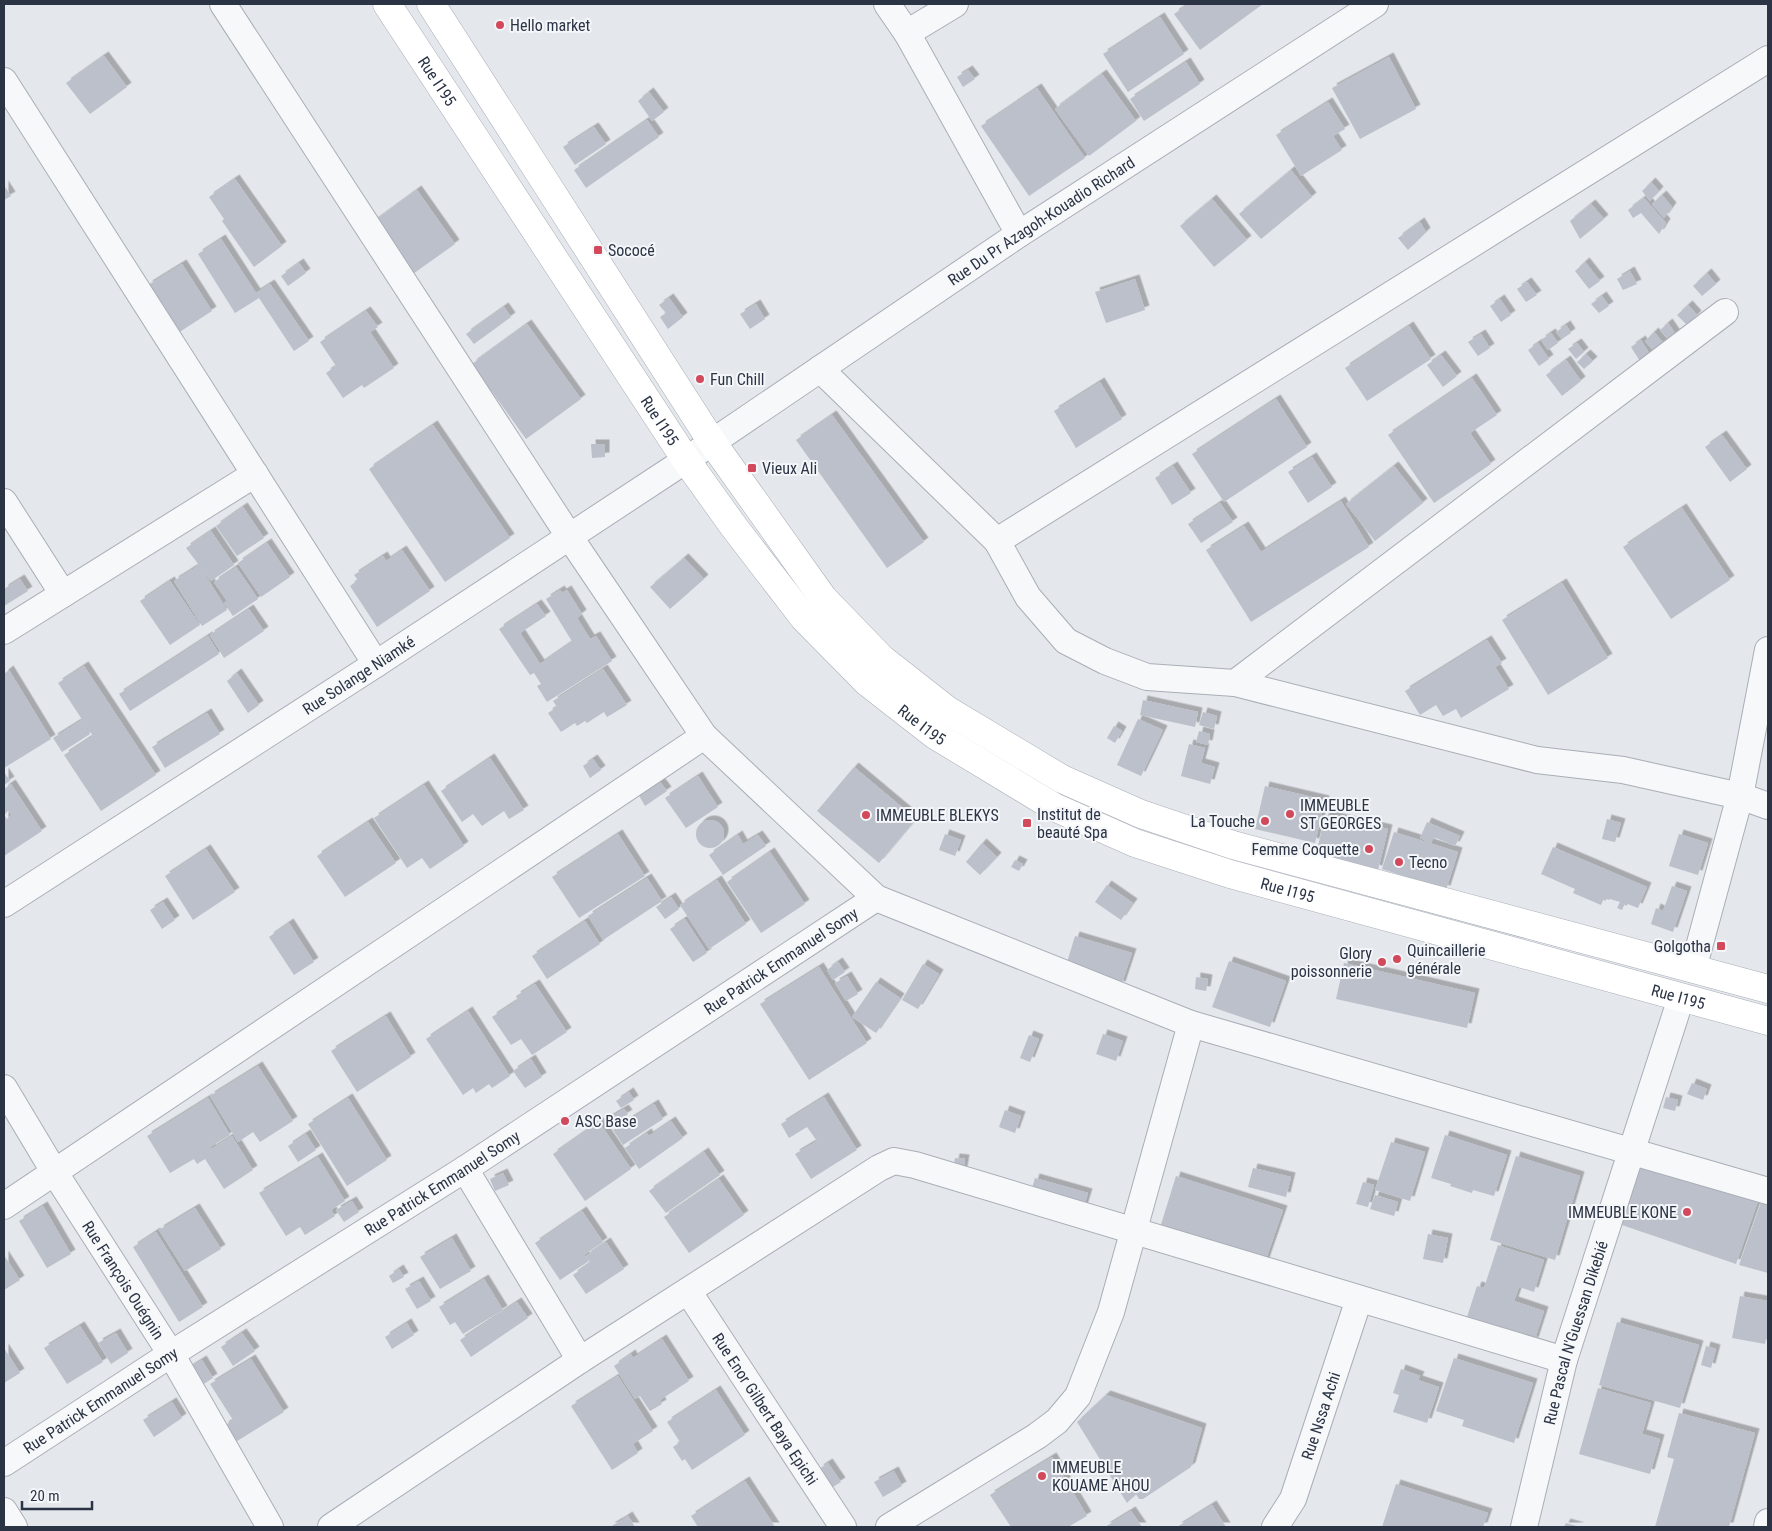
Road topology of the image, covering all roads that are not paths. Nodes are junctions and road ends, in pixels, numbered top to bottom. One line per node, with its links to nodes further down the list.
1 (223, 4): 17 (street)
2 (387, 4): 14 (main road, Rue I195)
3 (431, 4): 13 (main road, Rue I195)
4 (887, 4): 7 (street)
5 (956, 4): 7 (street)
6 (1376, 4): 10 (street, Rue Du Pr Azagoh-Kouadio Richard)
7 (907, 33): 10 (street)
8 (1768, 59): 18 (street)
9 (4, 81): 15 (street)
10 (1019, 234): 12 (street, Rue Du Pr Azagoh-Kouadio Richard)
11 (1725, 312): 23 (street)
12 (820, 369): 13 (street, Rue Du Pr Azagoh-Kouadio Richard); 18 (street)
13 (712, 442): 14 (street, Rue Solange Niamké); 29 (main road, Rue I195)
14 (686, 460): 17 (street, Rue Solange Niamké); 31 (main road, Rue I195)
15 (255, 474): 19 (street); 22 (street)
16 (4, 502): 19 (street)
17 (569, 536): 22 (street, Rue Solange Niamké); 24 (street)
18 (997, 540): 23 (street)
19 (63, 594): 20 (street)
20 (4, 632)
21 (1768, 650): 25 (street)
22 (376, 664): 28 (street, Rue Solange Niamké)
23 (1235, 683): 25 (street)
24 (704, 736): 27 (street); 37 (street)
25 (1740, 796): 26 (street); 29 (street)
26 (1768, 806)
27 (876, 898): 33 (street); 36 (street, Rue Patrick Emmanuel Somy)
28 (4, 904)
29 (1693, 969): 30 (main road, Rue I195)
30 (1768, 988)
31 (1681, 998): 32 (main road, Rue I195); 35 (street, Rue Pascal N'Guessan Dikebié)
32 (1768, 1021)
33 (1191, 1024): 35 (street); 40 (street)
34 (4, 1088): 37 (street, Rue François Ouégnin)
35 (1632, 1151): 38 (street); 45 (street, Rue Pascal N'Guessan Dikebié)
36 (465, 1169): 43 (street, Rue Patrick Emmanuel Somy); 44 (street)
37 (55, 1172): 39 (street); 43 (street, Rue François Ouégnin)
38 (1768, 1191)
39 (4, 1206)
40 (1133, 1231): 41 (street); 42 (street); 53 (street)
41 (688, 1291): 44 (street); 52 (street, Rue Enor Gilbert Baya Epichi)
42 (1359, 1299): 45 (street); 54 (street, Rue Nssa Achi)
43 (171, 1354): 46 (street, Rue Patrick Emmanuel Somy); 50 (street, Rue François Ouégnin)
44 (580, 1360): 51 (street)
45 (1564, 1360): 55 (street, Rue Pascal N'Guessan Dikebié)
46 (4, 1463)
47 (4, 1511): 49 (street)
48 (1768, 1522): 56 (street)
49 (14, 1527)
50 (270, 1527)
51 (331, 1527)
52 (843, 1527)
53 (889, 1527)
54 (1274, 1527)
55 (1524, 1527)
56 (1767, 1527)

